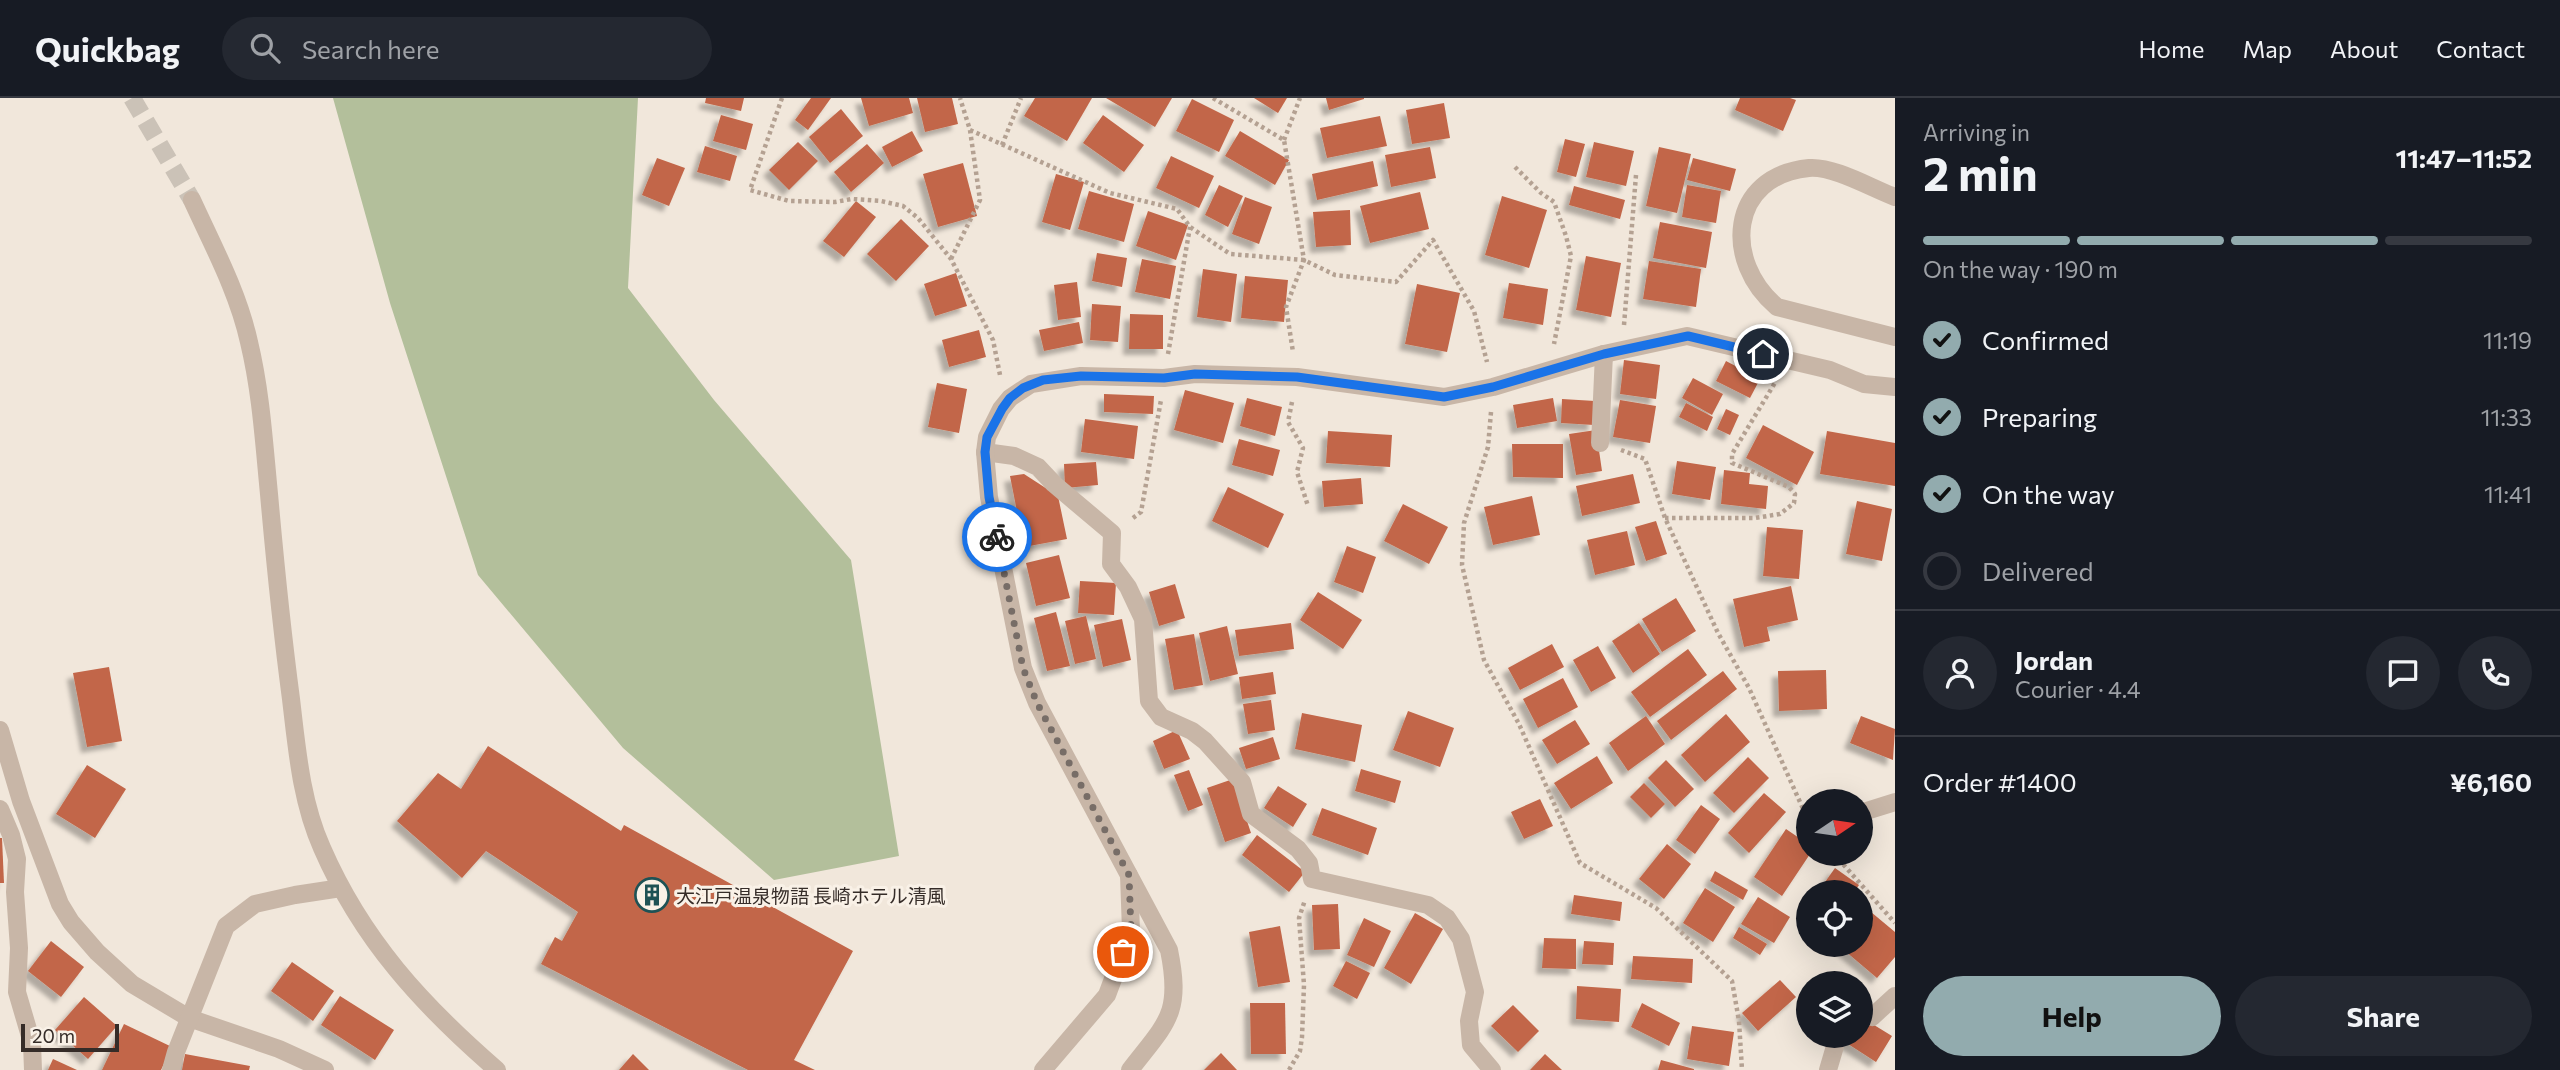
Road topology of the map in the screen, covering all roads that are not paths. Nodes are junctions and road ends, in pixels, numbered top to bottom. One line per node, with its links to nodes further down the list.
1 (1895, 197): 3 (street)
2 (192, 200): 13 (street)
3 (1895, 337)
4 (1613, 353): 5 (street); 6 (street); 7 (street)
5 (1895, 387)
6 (1600, 443)
7 (985, 452): 12 (street); 24 (street)
8 (0, 730): 16 (street)
9 (1895, 802): 11 (street)
10 (0, 809): 18 (street)
11 (1873, 809)
12 (1129, 875): 22 (street); 23 (street)
13 (341, 888): 16 (street); 21 (street)
14 (1895, 996): 15 (street)
15 (1873, 1016)
16 (189, 1018): 19 (street); 20 (street)
17 (1834, 1048): 25 (street)
18 (33, 1070)
19 (171, 1070)
20 (324, 1070)
21 (497, 1070)
22 (1043, 1070)
23 (1130, 1070)
24 (1492, 1070)
25 (1828, 1070)

